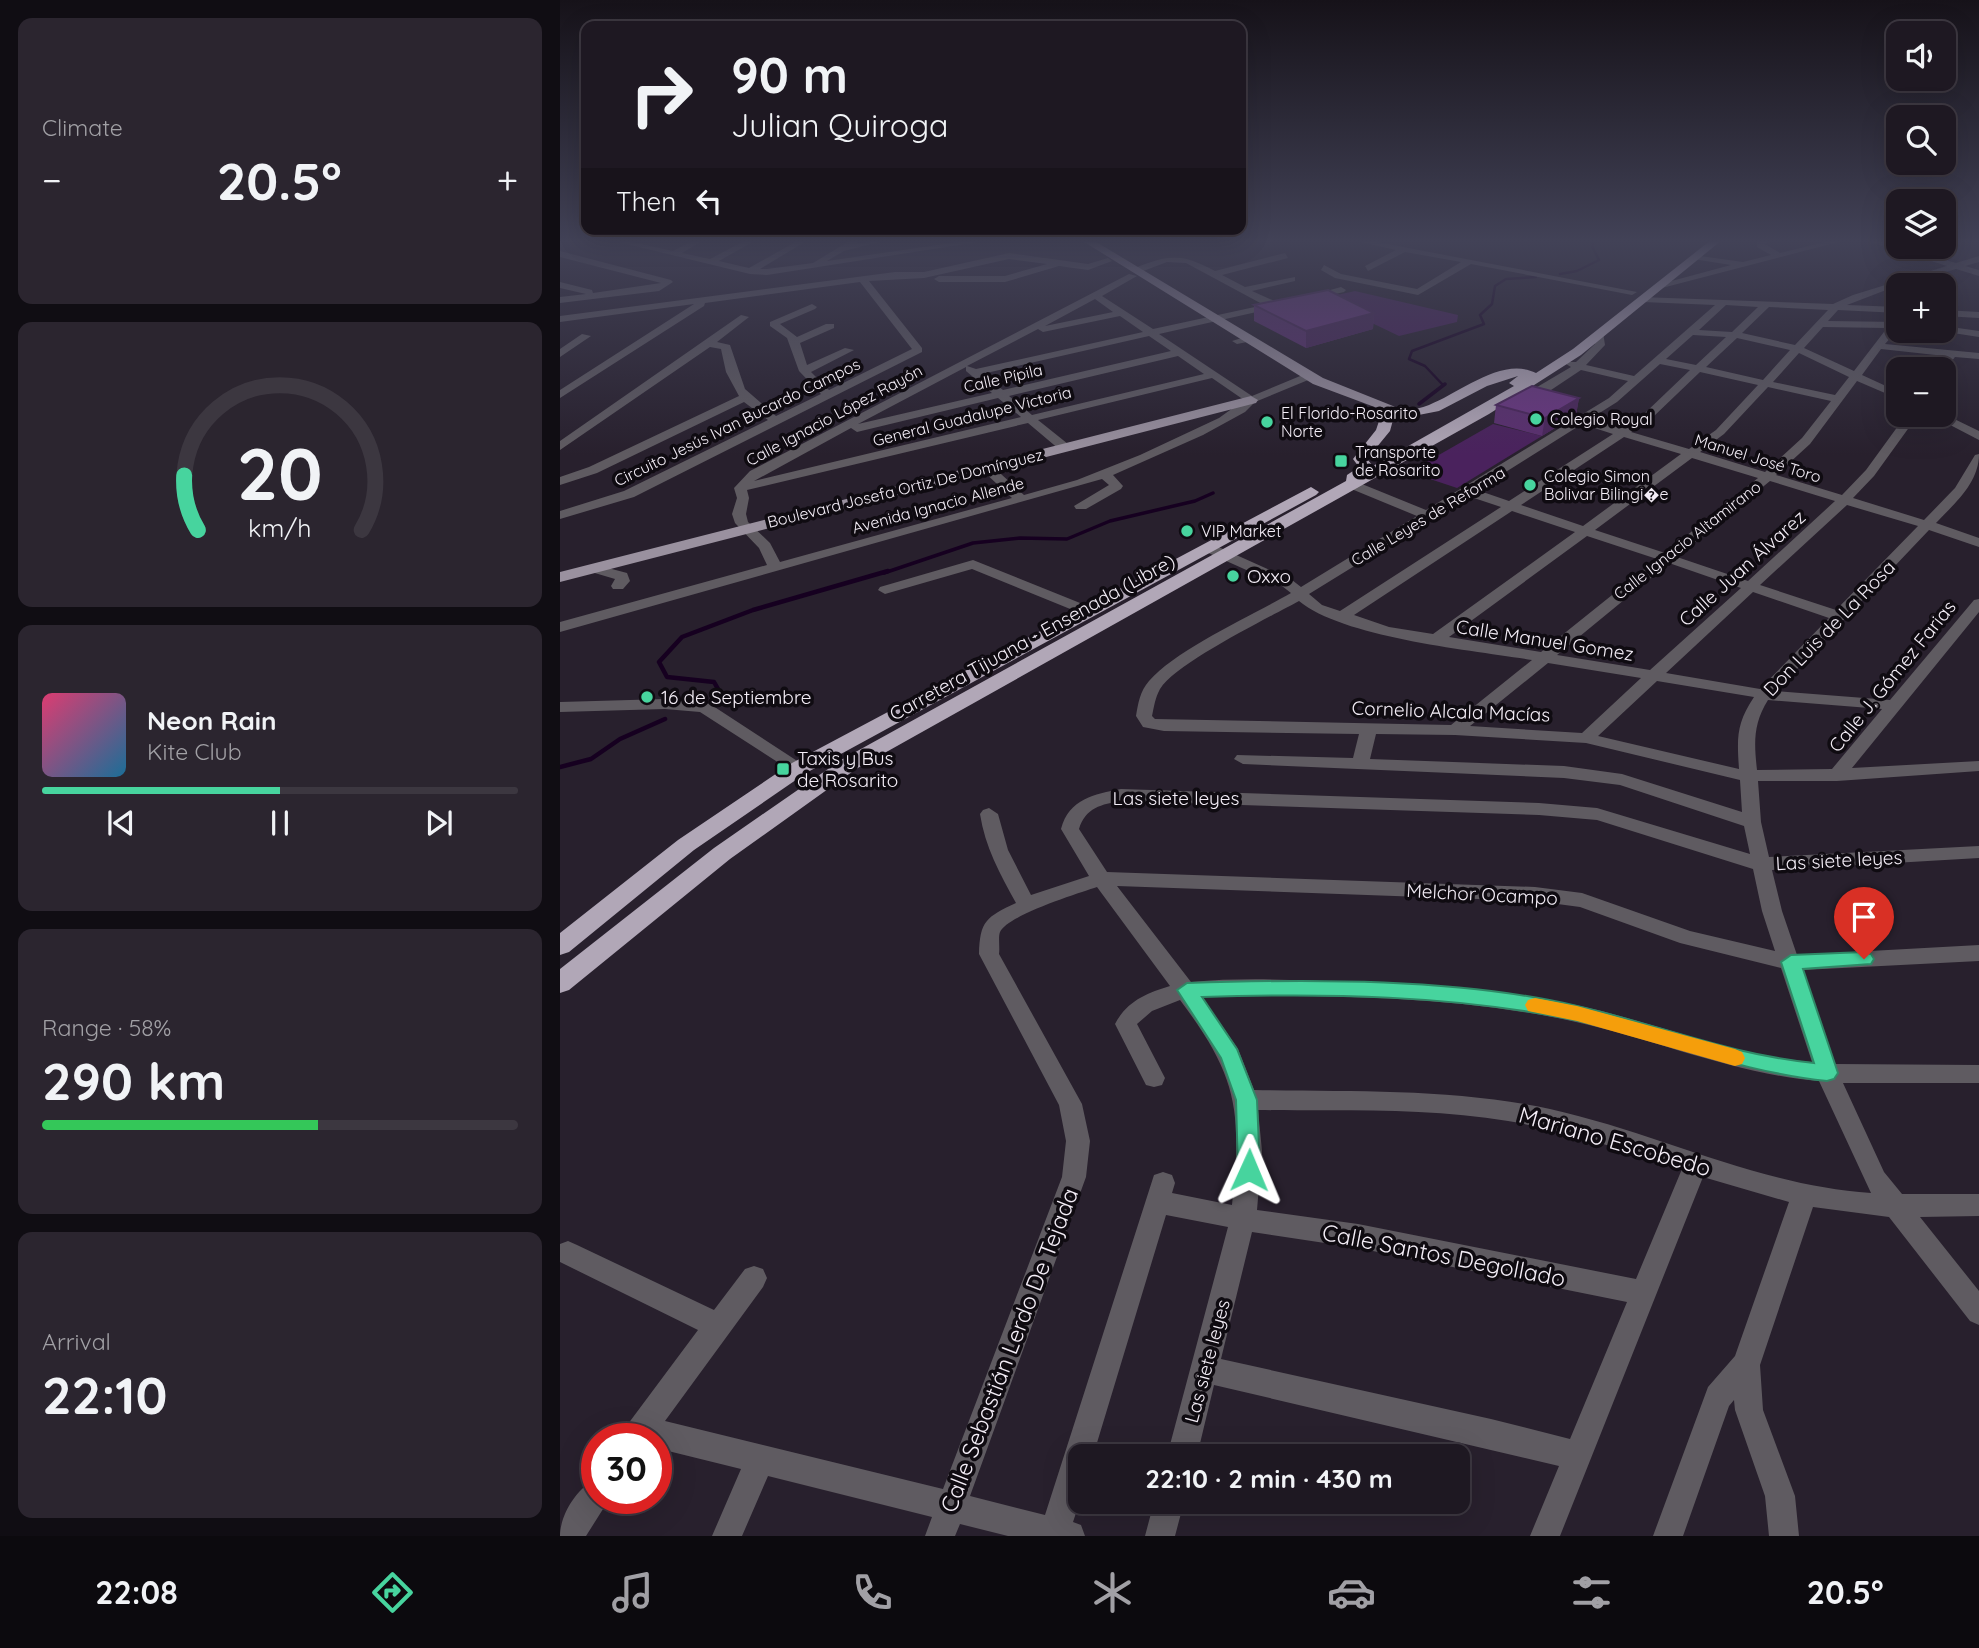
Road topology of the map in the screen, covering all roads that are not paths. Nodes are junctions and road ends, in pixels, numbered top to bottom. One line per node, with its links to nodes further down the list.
1 (620, 312): 17 (street)
2 (690, 312): 54 (street)
3 (801, 312): 30 (street)
4 (888, 312): 53 (street, Circuito Jesús Ivan Bucardo Campos)
5 (1065, 312): 24 (street, Calle Ignacio López Rayón)
6 (1198, 312): 18 (main road)
7 (1248, 312): 18 (street)
8 (1615, 312): 45 (highway, Carretera Tijuana - Ensenada (Libre))
9 (1620, 312): 41 (highway, Carretera Tijuana - Ensenada (Libre))
10 (1713, 312): 23 (street, Calle Leyes de Reforma)
11 (1759, 312): 27 (street)
12 (1832, 312): 19 (street)
13 (1122, 313): 24 (street); 25 (street)
14 (1956, 314): 16 (street)
15 (744, 317): 31 (street)
16 (1979, 317)
17 (560, 319)
18 (1211, 320): 25 (street); 49 (main road)
19 (1824, 324): 20 (street); 33 (street)
20 (1886, 325)
21 (830, 326): 30 (street)
22 (1956, 331): 26 (street)
23 (1691, 332): 27 (street); 40 (street, Calle Leyes de Reforma)
24 (1023, 333): 42 (street, Calle Ignacio López Rayón)
25 (1150, 333): 35 (street); 46 (street)
26 (1979, 334)
27 (1736, 335): 33 (street); 43 (street)
28 (586, 336): 37 (street)
29 (1886, 337): 32 (street, Calle Ignacio Altamirano)
30 (794, 342): 44 (street)
31 (708, 344): 56 (street); 70 (street)
32 (1879, 346): 36 (street); 48 (street, Calle Ignacio Altamirano)
33 (1798, 349): 48 (street); 51 (street)
34 (849, 350): 44 (street)
35 (1180, 352): 47 (street); 55 (street, Calle Pípila)
36 (1953, 352): 38 (street); 39 (street)
37 (560, 354)
38 (1979, 356)
39 (1949, 357)
40 (1658, 360): 43 (street); 50 (street, Calle Leyes de Reforma)
41 (1570, 364): 50 (street); 59 (highway, Carretera Tijuana - Ensenada (Libre))
42 (960, 365): 46 (street); 67 (street, Calle Ignacio López Rayón)
43 (1700, 368): 51 (street); 68 (street)
44 (804, 371): 53 (street)
45 (1523, 371): 59 (highway); 60 (highway); 74 (highway, Carretera Tijuana - Ensenada (Libre))
46 (975, 372): 55 (street)
47 (1212, 375): 58 (street); 61 (street, General Guadalupe Victoria)
48 (1857, 376): 52 (street); 57 (street, Calle Ignacio Altamirano)
49 (1305, 378): 58 (street, Avenida Ignacio Allende); 60 (main road); 62 (main road)
50 (1636, 380): 64 (street, Calle Leyes de Reforma)
51 (1767, 383): 57 (street); 72 (street)
52 (1886, 390)
53 (827, 394): 63 (street, Circuito Jesús Ivan Bucardo Campos)
54 (560, 395)
55 (1004, 395): 61 (street); 67 (street, Calle Pípila)
56 (746, 397): 63 (street); 78 (street)
57 (1837, 399): 77 (street, Calle Ignacio Altamirano)
58 (1251, 400): 71 (main road, Boulevard Josefa Ortiz De Domínguez); 76 (street, Avenida Ignacio Allende)
59 (1498, 401): 79 (highway, Carretera Tijuana - Ensenada (Libre))
60 (1401, 412): 62 (highway)
61 (1031, 418): 71 (street); 80 (street, General Guadalupe Victoria)
62 (1385, 418): 74 (highway)
63 (776, 421): 89 (street, Circuito Jesús Ivan Bucardo Campos)
64 (1580, 421): 68 (street, Manuel José Toro); 83 (street, Calle Leyes de Reforma)
65 (1956, 424): 69 (street)
66 (1903, 427): 85 (street, Calle Juan Álvarez)
67 (833, 433): 80 (street, Calle Ignacio López Rayón)
68 (1623, 434): 72 (street, Manuel José Toro); 86 (street)
69 (1979, 436)
70 (560, 446)
71 (1065, 447): 75 (main road, Boulevard Josefa Ortiz De Domínguez)
72 (1692, 454): 77 (street, Manuel José Toro); 93 (street)
73 (1979, 458): 82 (street, Don Luis de La Rosa)
74 (1363, 464): 87 (highway); 95 (highway, Carretera Tijuana - Ensenada (Libre))
75 (986, 467): 84 (street); 92 (main road, Boulevard Josefa Ortiz De Domínguez)
76 (1105, 475): 84 (street, Avenida Ignacio Allende); 88 (street)
77 (1767, 477): 85 (street, Manuel José Toro); 97 (street, Calle Ignacio Altamirano)
78 (560, 481)
79 (1353, 485): 87 (highway, Carretera Tijuana - Ensenada (Libre)); 90 (street)
80 (740, 488): 92 (street)
81 (1979, 488): 82 (street)
82 (1960, 490): 91 (street, Don Luis de La Rosa)
83 (1467, 491): 86 (street); 90 (street, Calle Leyes de Reforma)
84 (1022, 500): 98 (street, Avenida Ignacio Allende)
85 (1844, 500): 91 (street, Manuel José Toro); 102 (street, Calle Juan Álvarez)
86 (1512, 504): 93 (street); 108 (street)
87 (1318, 505): 96 (highway, Carretera Tijuana - Ensenada (Libre))
88 (1081, 506)
89 (560, 515)
90 (1428, 516): 104 (street, Calle Leyes de Reforma)
91 (1928, 525): 94 (street); 107 (street, Don Luis de La Rosa)
92 (746, 529): 98 (street); 99 (main road, Boulevard Josefa Ortiz De Domínguez)
93 (1587, 531): 97 (street); 110 (street)
94 (1979, 544)
95 (1209, 548): 96 (street, Calle Manuel Gomez); 106 (highway, Carretera Tijuana - Ensenada (Libre))
96 (1228, 555): 104 (street, Calle Manuel Gomez); 135 (highway, Carretera Tijuana - Ensenada (Libre))
97 (1666, 557): 102 (street); 111 (street, Calle Ignacio Altamirano)
98 (775, 567): 109 (street, Avenida Ignacio Allende)
99 (593, 568): 100 (main road, Boulevard Josefa Ortiz De Domínguez); 101 (street)
100 (560, 577)
101 (618, 586)
102 (1749, 587): 107 (street); 112 (street, Calle Juan Álvarez)
103 (885, 590): 106 (street)
104 (1300, 594): 108 (street, Calle Manuel Gomez); 116 (street, Calle Leyes de Reforma)
105 (1979, 603): 114 (street, Calle J. Gómez Farias)
106 (1090, 612): 123 (highway, Carretera Tijuana - Ensenada (Libre))
107 (1839, 616): 113 (street, Don Luis de La Rosa)
108 (1341, 617): 110 (street, Calle Manuel Gomez)
109 (560, 627)
110 (1434, 641): 111 (street, Calle Manuel Gomez)
111 (1540, 658): 112 (street, Calle Manuel Gomez); 118 (street, Calle Ignacio Altamirano)
112 (1652, 676): 113 (street, Calle Manuel Gomez); 119 (street, Calle Juan Álvarez)
113 (1764, 694): 114 (street, Calle Manuel Gomez); 125 (street, Don Luis de La Rosa)
114 (1895, 705): 124 (street, Calle J. Gómez Farias)
115 (560, 707): 123 (street)
116 (1149, 723): 117 (street, Cornelio Alcala Macías)
117 (1369, 728): 118 (street, Cornelio Alcala Macías); 121 (street)
118 (1455, 730): 119 (street, Cornelio Alcala Macías)
119 (1586, 738): 125 (street, Cornelio Alcala Macías)
120 (1243, 759): 121 (street)
121 (1361, 762): 127 (street)
122 (1979, 766): 124 (street, Cornelio Alcala Macías)
123 (799, 768): 132 (highway, Carretera Tijuana - Ensenada (Libre))
124 (1837, 775): 125 (street, Cornelio Alcala Macías)
125 (1746, 776): 127 (street, Don Luis de La Rosa)
126 (989, 814): 131 (street)
127 (1752, 822): 129 (street, Don Luis de La Rosa)
128 (1979, 852): 129 (street, Las siete leyes)
129 (1760, 864): 130 (street, Las siete leyes); 134 (street, Don Luis de La Rosa)
130 (1101, 879): 131 (street, Calle Sebastián Lerdo De Tejada); 134 (street, Melchor Ocampo); 136 (street, Las siete leyes)
131 (1027, 905): 158 (street, Calle Sebastián Lerdo De Tejada)
132 (560, 946)
133 (1979, 953): 134 (street, Melchor Ocampo)
134 (1791, 962): 137 (street, Don Luis de La Rosa)
135 (560, 983)
136 (1187, 990): 137 (street); 139 (street); 140 (street, Las siete leyes)
137 (1827, 1073): 138 (street); 143 (street, Don Luis de La Rosa)
138 (1979, 1074)
139 (1154, 1078)
140 (1246, 1100): 141 (street, Mariano Escobedo); 145 (street, Las siete leyes)
141 (1696, 1164): 142 (street, Mariano Escobedo); 148 (street)
142 (1805, 1194): 143 (street, Mariano Escobedo); 151 (street)
143 (1895, 1205): 144 (street, Mariano Escobedo); 149 (street, Don Luis de La Rosa)
144 (1979, 1205)
145 (1243, 1219): 148 (street, Calle Santos Degollado); 152 (street, Las siete leyes); 161 (street, Calle Santos Degollado)
146 (568, 1253): 150 (street)
147 (754, 1279): 150 (street)
148 (1644, 1293): 156 (street)
149 (1974, 1300)
150 (718, 1326): 153 (street)
151 (1746, 1365): 167 (street); 168 (street)
152 (1205, 1369): 155 (street, Las siete leyes); 156 (street)
153 (646, 1423)
154 (672, 1441): 157 (street)
155 (1185, 1444)
156 (1578, 1456): 166 (street)
157 (760, 1460): 158 (street); 163 (street)
158 (950, 1505): 161 (street); 164 (street, Calle Sebastián Lerdo De Tejada)
159 (583, 1514): 162 (street)
160 (1166, 1514): 165 (street)
161 (1063, 1534)
162 (568, 1536)
163 (727, 1536)
164 (940, 1536)
165 (1160, 1536)
166 (1545, 1536)
167 (1668, 1536)
168 (1784, 1536)

